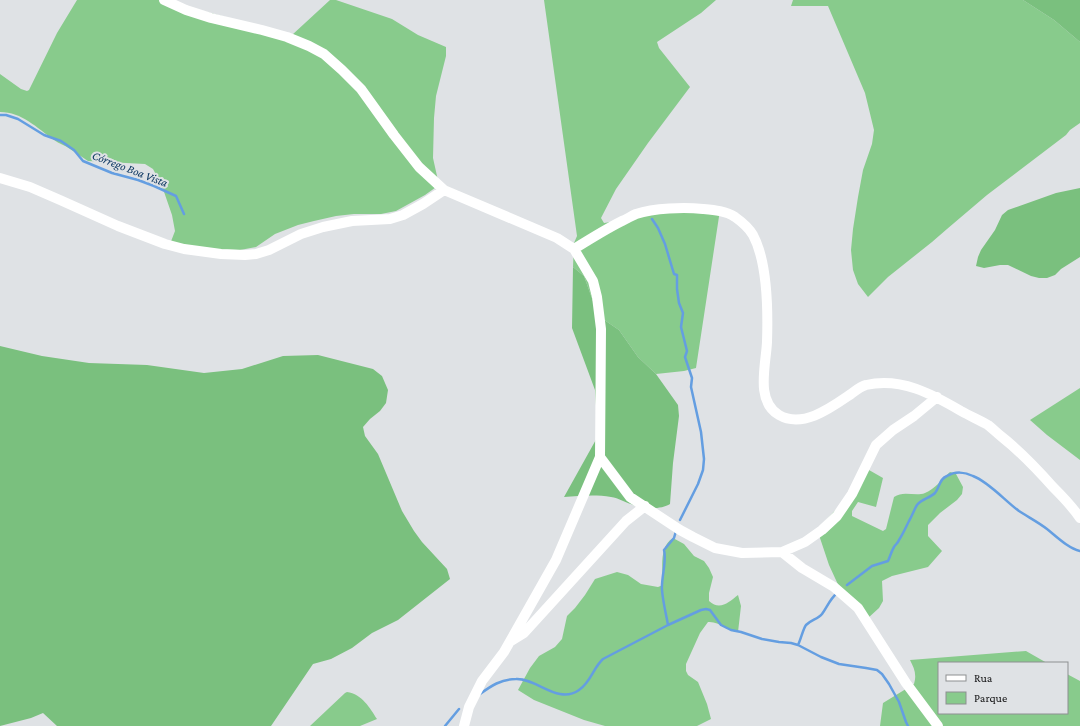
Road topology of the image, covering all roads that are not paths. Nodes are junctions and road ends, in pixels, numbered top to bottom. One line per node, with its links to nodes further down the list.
1 (164, 0): 3 (street)
2 (0, 178): 3 (street)
3 (444, 190): 4 (street)
4 (574, 249): 5 (street); 6 (street)
5 (937, 397): 8 (street); 9 (street)
6 (600, 457): 7 (street); 10 (street)
7 (645, 506): 9 (street); 10 (street)
8 (1080, 518)
9 (782, 552): 12 (street)
10 (510, 642): 11 (street)
11 (464, 726)
12 (938, 726)

